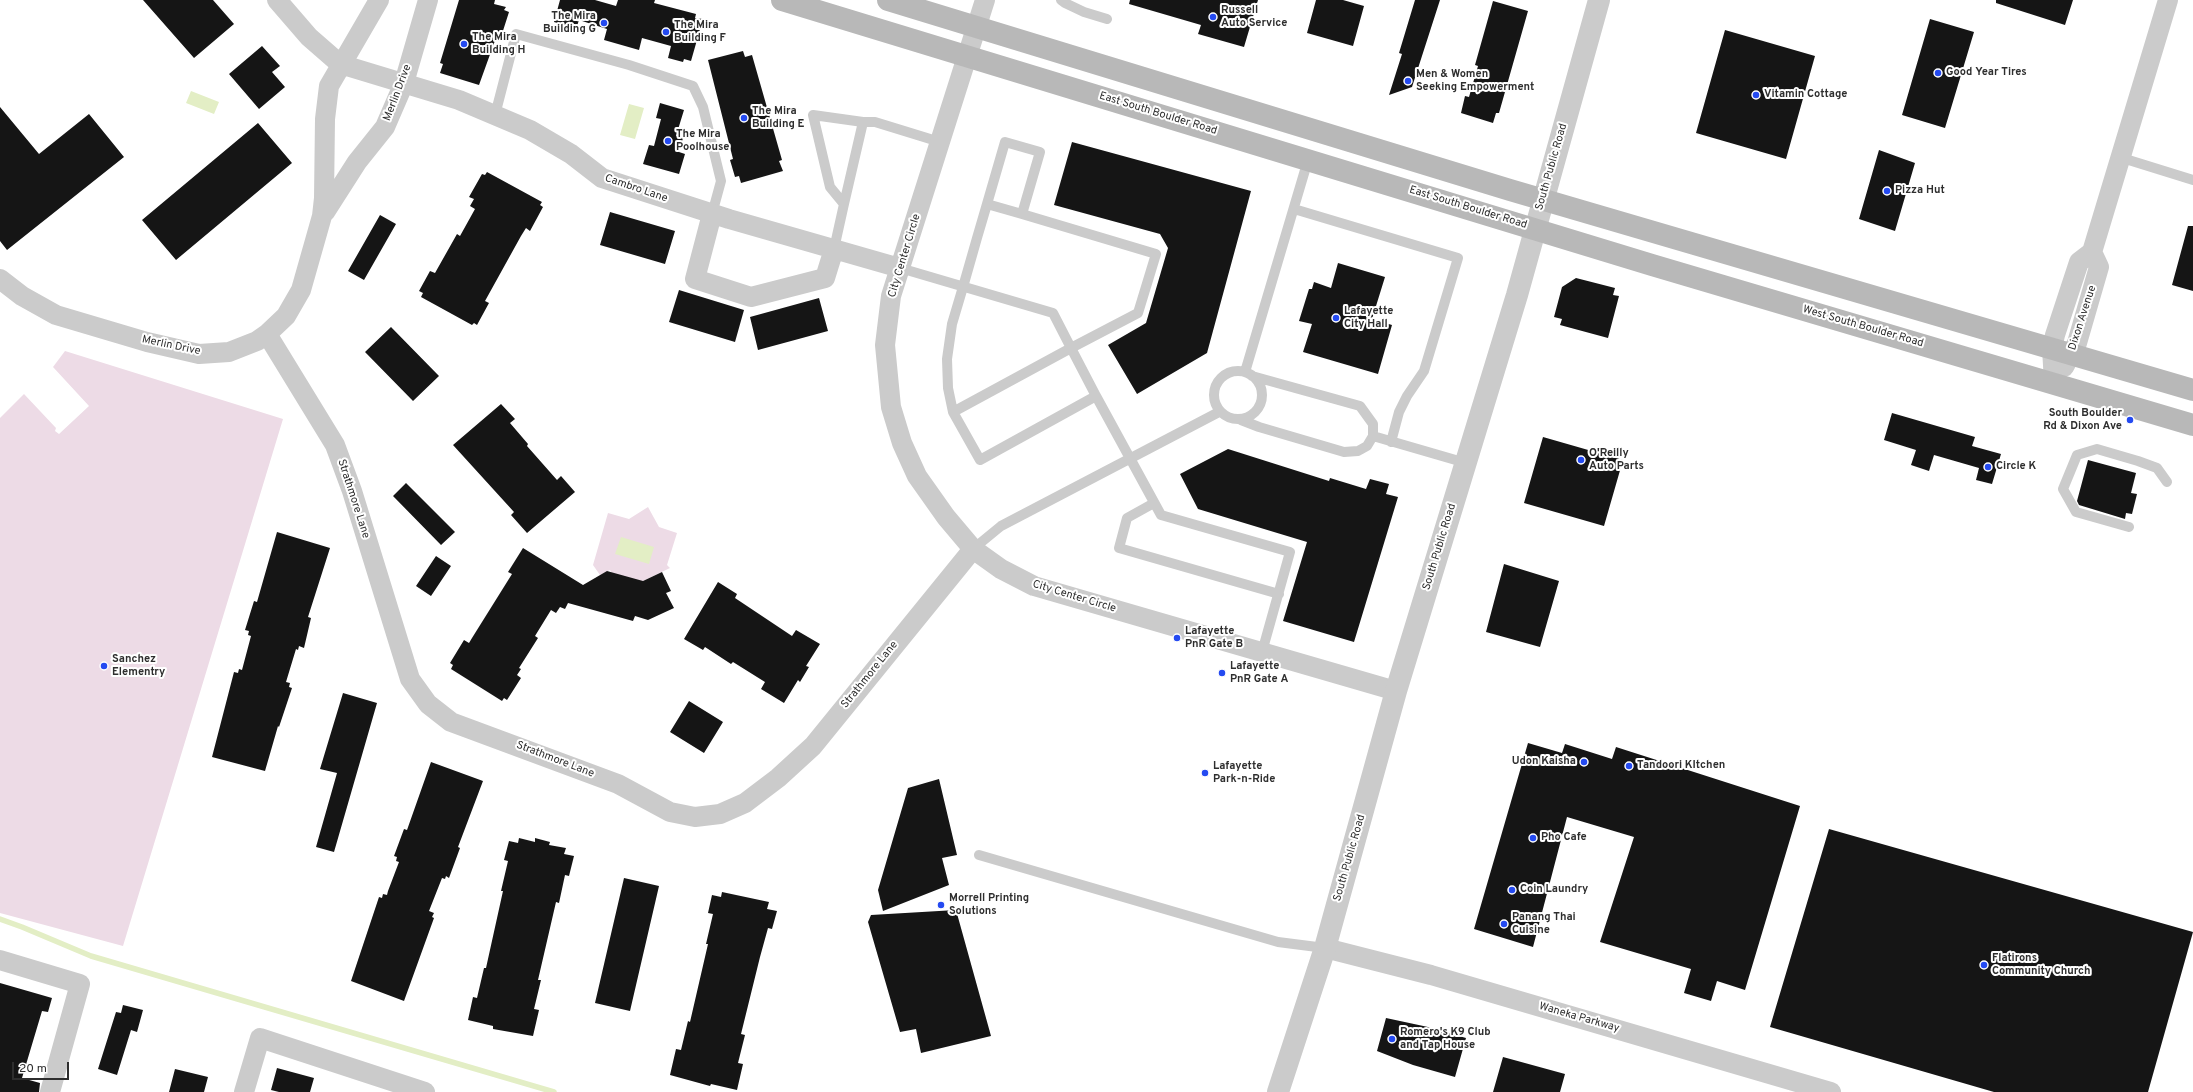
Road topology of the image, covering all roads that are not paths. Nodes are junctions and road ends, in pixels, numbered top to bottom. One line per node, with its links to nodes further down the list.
1 (277, 0): 13 (street)
2 (379, 0): 13 (street, Merlin Drive)
3 (428, 0): 14 (street, Merlin Drive)
4 (782, 0): 12 (main road, East South Boulder Road)
5 (888, 0): 11 (main road)
6 (985, 0): 11 (street, City Center Circle)
7 (1062, 0): 10 (lane)
8 (1599, 0): 21 (street, South Public Road)
9 (2168, 0): 18 (street, Dixon Avenue)
10 (1107, 19)
11 (977, 27): 12 (street, City Center Circle); 21 (main road)
12 (967, 56): 17 (street, City Center Circle); 19 (main road, East South Boulder Road)
13 (340, 64): 14 (street, Cambro Lane); 27 (street, Merlin Drive)
14 (404, 83): 15 (street, Cambro Lane); 27 (street, Merlin Drive)
15 (495, 116): 25 (street, Cambro Lane); 25 (lane)
16 (863, 122): 17 (lane); 22 (lane); 22 (lane)
17 (940, 142): 30 (street, City Center Circle)
18 (2119, 157): 20 (lane); 35 (street, Dixon Avenue)
19 (1308, 160): 24 (lane); 28 (main road, East South Boulder Road)
20 (2193, 180)
21 (1543, 200): 28 (street, South Public Road); 35 (main road)
22 (844, 204): 29 (lane)
23 (987, 204): 26 (lane); 26 (lane); 32 (lane)
24 (1294, 209): 36 (lane); 45 (lane)
25 (712, 214): 29 (street, Cambro Lane); 29 (street)
26 (1022, 214): 34 (lane)
27 (322, 216): 33 (street, Merlin Drive)
28 (1534, 228): 37 (main road, West South Boulder Road); 47 (street, South Public Road)
29 (834, 249): 30 (street, Cambro Lane)
30 (900, 268): 32 (lane); 51 (street, City Center Circle)
31 (0, 279): 33 (street, Merlin Drive)
32 (963, 287): 34 (lane); 40 (lane)
33 (267, 334): 51 (street, Strathmore Lane)
34 (1071, 348): 39 (lane); 40 (lane)
35 (2062, 350): 37 (street, Dixon Avenue); 38 (main road)
36 (1249, 374): 41 (lane); 42 (lane); 44 (lane)
37 (2054, 383): 43 (main road, West South Boulder Road)
38 (2193, 390)
39 (1096, 396): 40 (lane); 46 (lane)
40 (953, 412)
41 (1219, 412): 42 (lane); 46 (lane)
42 (1241, 420): 44 (lane)
43 (2193, 425)
44 (1373, 436): 45 (lane)
45 (1391, 442): 47 (lane)
46 (1130, 457): 49 (lane); 51 (lane)
47 (1466, 463): 54 (street, South Public Road)
48 (2167, 482): 50 (lane)
49 (1154, 503): 52 (lane); 52 (lane)
50 (2129, 527)
51 (973, 549): 53 (street, City Center Circle)
52 (1279, 594): 53 (lane)
53 (1262, 652): 54 (street, City Center Circle)
54 (1396, 691): 56 (street, South Public Road)
55 (979, 855): 56 (lane)
56 (1325, 948): 61 (street, South Public Road); 62 (street, Waneka Parkway)
57 (0, 960): 58 (street)
58 (50, 1092)
59 (244, 1092): 60 (street)
60 (425, 1092)
61 (1278, 1092)
62 (1831, 1092)

